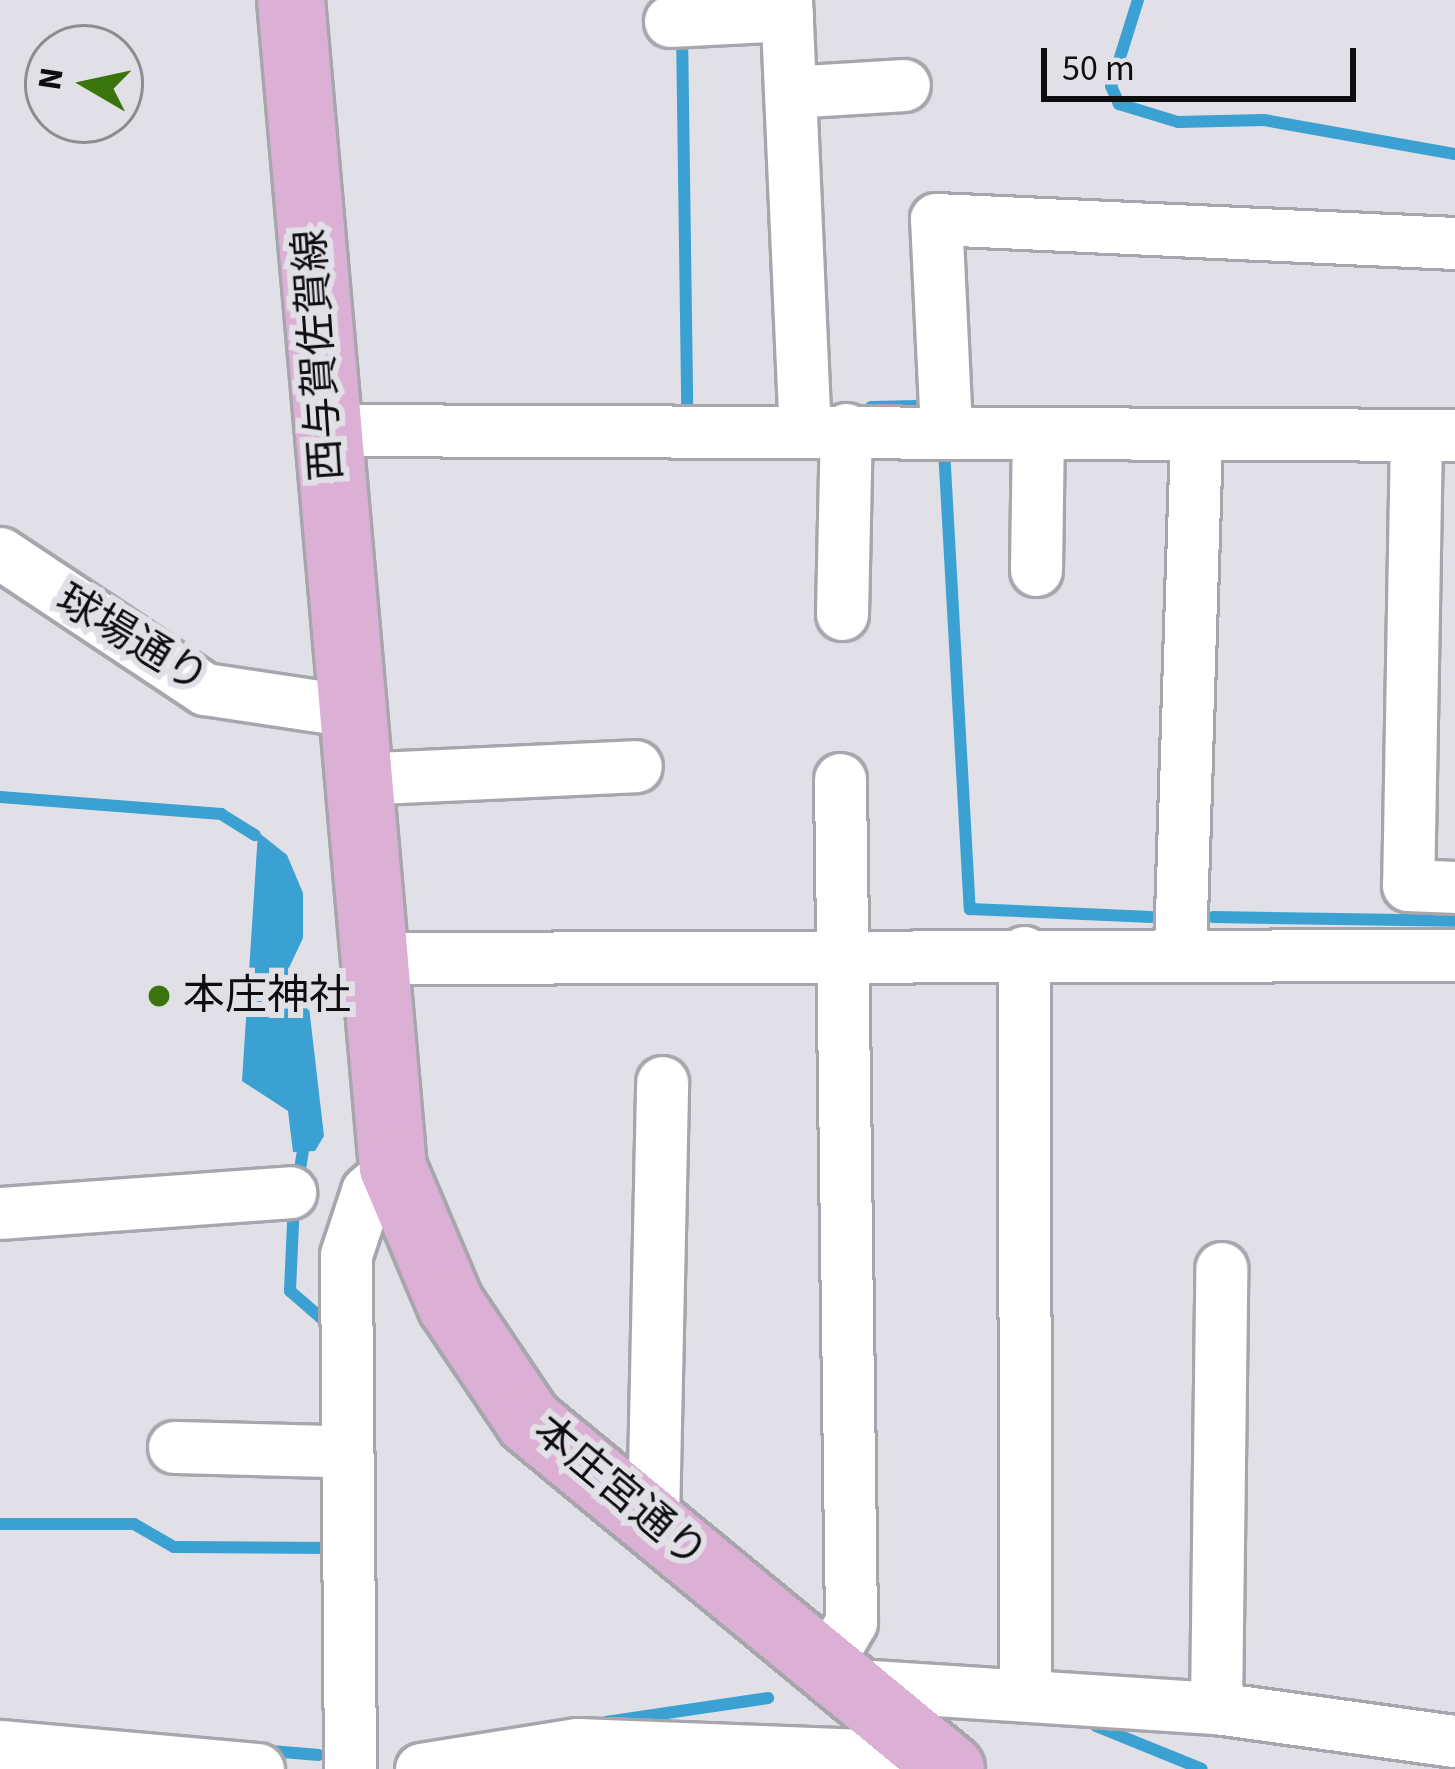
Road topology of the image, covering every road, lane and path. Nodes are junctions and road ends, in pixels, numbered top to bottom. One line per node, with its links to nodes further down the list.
1 (291, 0): 9 (main road, 西与賀佐賀線)
2 (787, 8): 3 (street); 5 (street)
3 (679, 21)
4 (904, 86): 5 (street)
5 (790, 92): 7 (street)
6 (1455, 243): 8 (street)
7 (825, 429): 8 (street); 9 (street); 15 (street)
8 (946, 429): 10 (street)
9 (325, 430): 16 (main road, 西与賀佐賀線)
10 (1038, 433): 12 (street); 14 (street)
11 (1436, 435): 12 (street); 20 (street)
12 (1196, 438): 21 (street)
13 (0, 553): 16 (street, 球場通り)
14 (1036, 570)
15 (842, 614)
16 (346, 710): 18 (main road, 本庄宮通り)
17 (636, 766): 18 (street)
18 (354, 779): 25 (main road, 本庄宮通り)
19 (839, 779): 23 (street)
20 (1455, 887)
21 (1180, 947): 22 (street); 24 (street)
22 (1024, 952): 23 (street); 35 (street)
23 (848, 953): 25 (street); 34 (street)
24 (1455, 955)
25 (377, 958): 27 (main road, 本庄宮通り)
26 (662, 1082): 33 (street)
27 (393, 1168): 33 (main road, 本庄宮通り); 41 (street)
28 (290, 1192): 29 (street)
29 (0, 1213)
30 (1221, 1268): 36 (street)
31 (174, 1448): 32 (street)
32 (322, 1451)
33 (653, 1520): 34 (main road, 本庄宮通り)
34 (843, 1673): 35 (street); 39 (main road, 本庄宮通り)
35 (1025, 1694): 36 (street)
36 (1216, 1708): 37 (street)
37 (1455, 1741)
38 (0, 1746): 40 (street)
39 (944, 1764): 42 (street)
40 (258, 1769)
41 (350, 1769)
42 (421, 1769)

